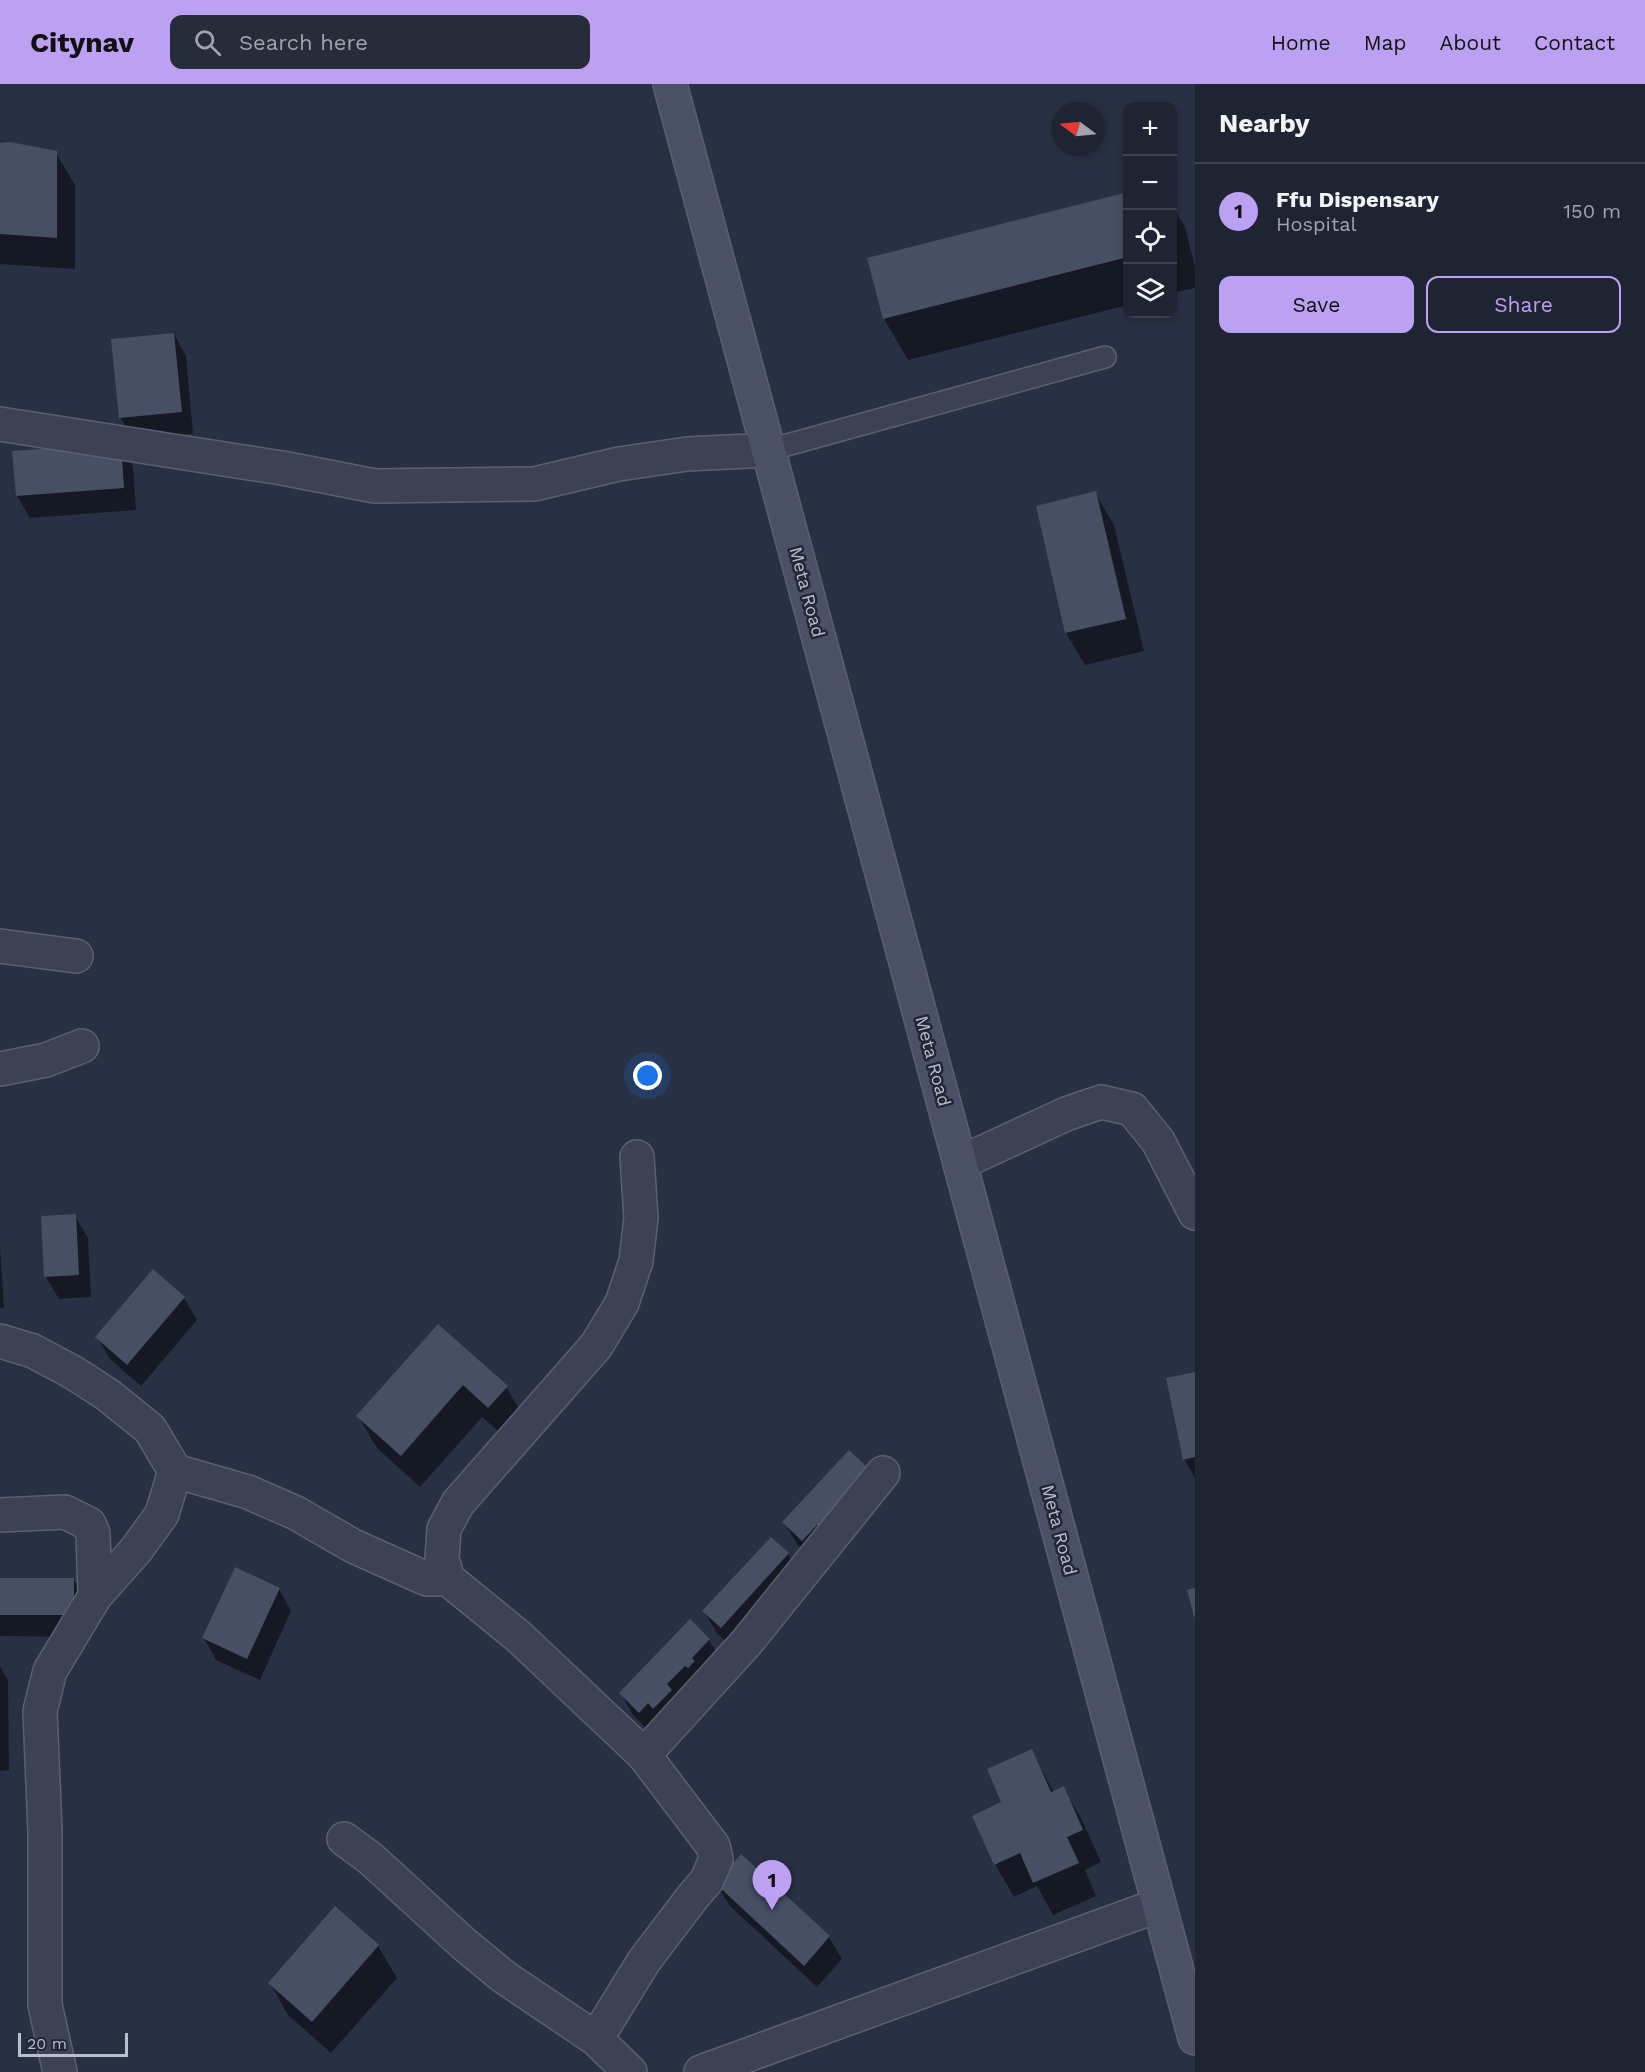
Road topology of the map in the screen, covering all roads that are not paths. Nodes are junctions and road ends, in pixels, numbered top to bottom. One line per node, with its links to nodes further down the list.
1 (670, 84): 4 (street, Meta Road)
2 (1105, 357): 4 (lane)
3 (0, 424): 4 (street)
4 (769, 450): 10 (street, Meta Road)
5 (0, 946): 6 (street)
6 (76, 956)
7 (82, 1046): 8 (street)
8 (0, 1069)
9 (637, 1157): 16 (street)
10 (960, 1163): 11 (street); 20 (street, Meta Road)
11 (1195, 1213)
12 (0, 1341): 13 (street)
13 (175, 1472): 16 (street); 17 (street)
14 (883, 1473): 18 (street)
15 (0, 1515): 17 (street)
16 (448, 1579): 18 (street)
17 (94, 1596): 23 (street)
18 (644, 1755): 22 (street)
19 (344, 1839): 22 (street)
20 (1159, 1905): 21 (street, Meta Road); 25 (street)
21 (1195, 2038)
22 (596, 2039): 24 (street)
23 (60, 2072)
24 (630, 2072)
25 (701, 2072)

